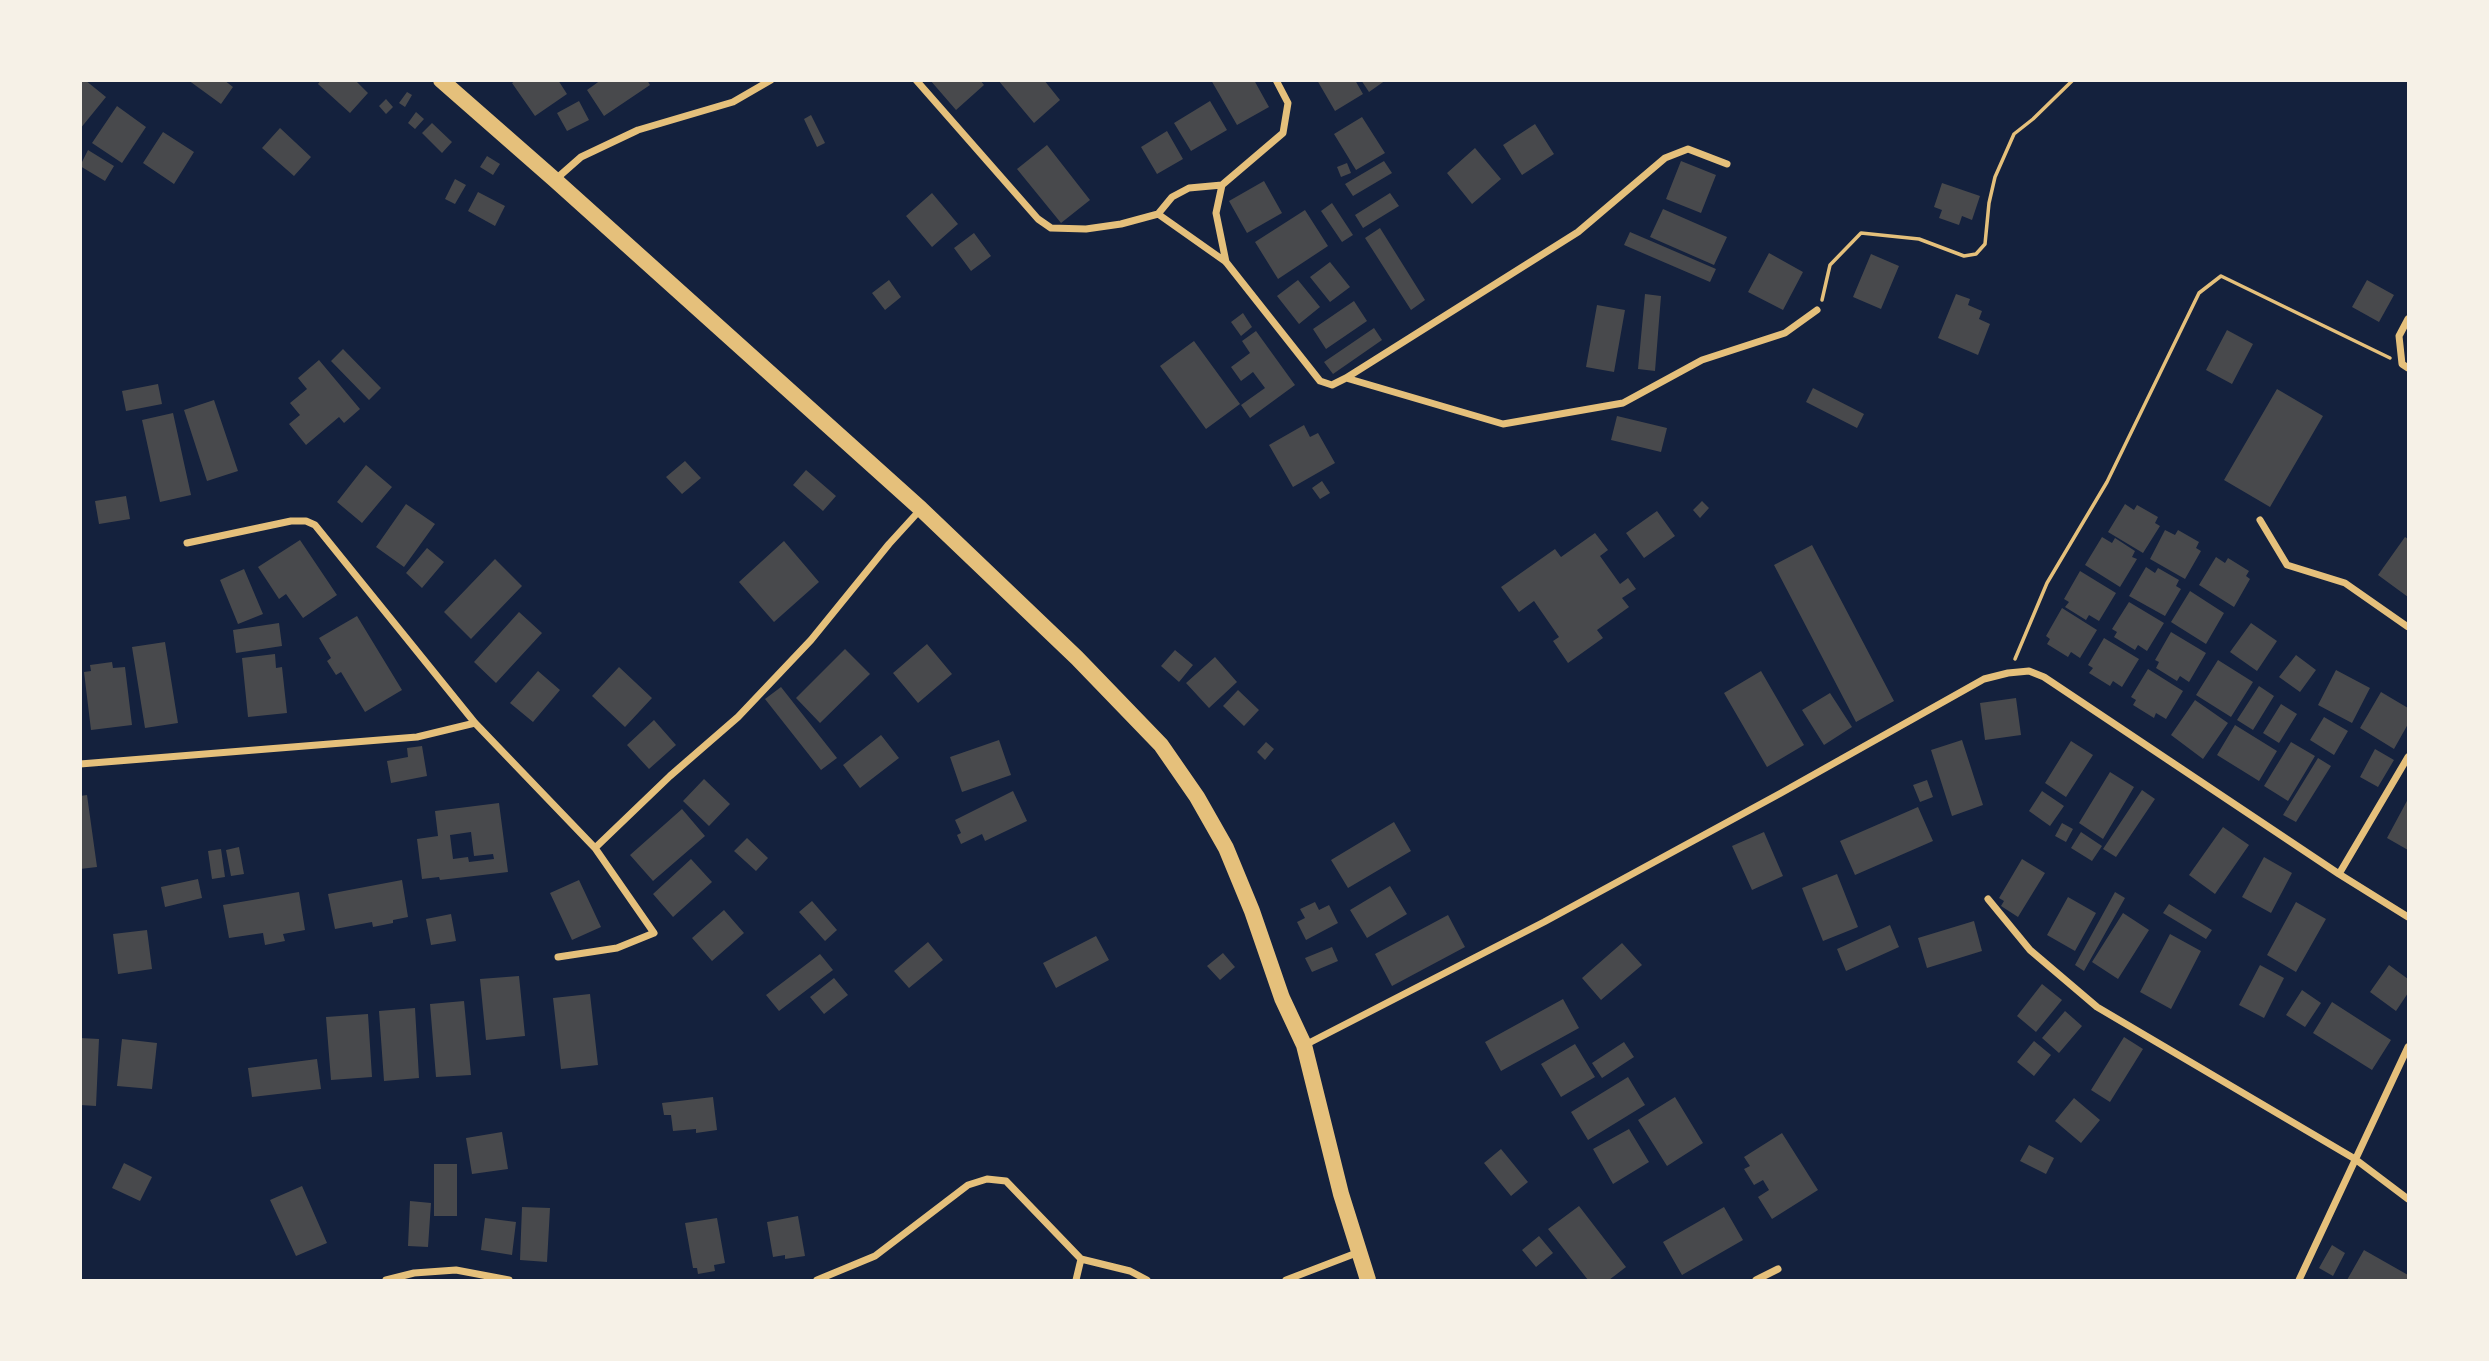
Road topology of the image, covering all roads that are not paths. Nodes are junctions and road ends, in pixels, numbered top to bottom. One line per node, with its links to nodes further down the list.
1 (441, 80): 6 (main road)
2 (771, 80): 6 (street)
3 (916, 80): 8 (street)
4 (1276, 80): 7 (street)
5 (1727, 164): 13 (street)
6 (555, 180): 14 (main road)
7 (1222, 184): 8 (street); 9 (street)
8 (1158, 214): 9 (street)
9 (1226, 262): 13 (street)
10 (1817, 310): 13 (street)
11 (2409, 319): 12 (street)
12 (2405, 366)
13 (1346, 378)
14 (921, 509): 21 (street); 26 (main road)
15 (2260, 520): 17 (street)
16 (187, 543): 18 (street)
17 (2409, 627)
18 (475, 723): 20 (street); 21 (street)
19 (2409, 757): 22 (street)
20 (80, 764)
21 (595, 848): 25 (street)
22 (2339, 874): 24 (street); 26 (street)
23 (1988, 899): 28 (street)
24 (2409, 917)
25 (558, 957)
26 (1304, 1045): 30 (main road)
27 (2409, 1047): 28 (street)
28 (2355, 1159): 29 (street); 41 (street)
29 (2409, 1199)
30 (1359, 1252): 38 (street); 39 (main road)
31 (1081, 1259): 35 (street); 36 (street); 37 (street)
32 (1778, 1269): 40 (street)
33 (386, 1280): 34 (street)
34 (509, 1280)
35 (817, 1280)
36 (1076, 1280)
37 (1147, 1280)
38 (1286, 1280)
39 (1368, 1280)
40 (1756, 1280)
41 (2299, 1280)

